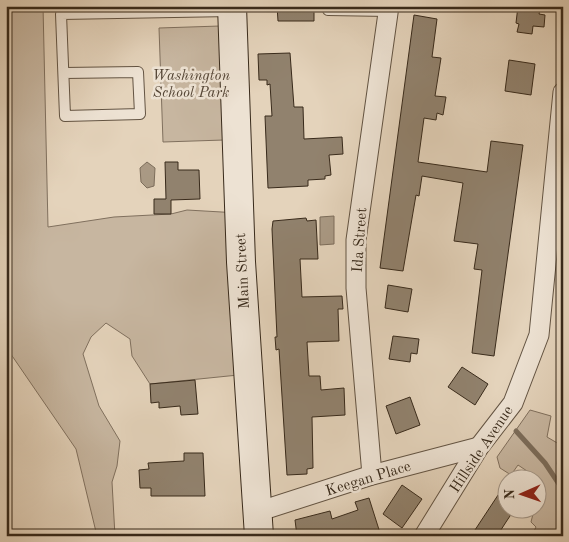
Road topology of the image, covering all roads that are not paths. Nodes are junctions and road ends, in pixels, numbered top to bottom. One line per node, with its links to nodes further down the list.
1 (232, 8): 2 (lane); 11 (main road, Main Street)
2 (115, 9): 5 (lane)
3 (365, 9): 4 (lane); 6 (lane)
4 (389, 9): 10 (street, Ida Street)
5 (68, 10): 7 (lane)
6 (328, 10)
7 (64, 74): 7 (lane)
8 (563, 92): 9 (street, Hillside Avenue)
9 (479, 447): 10 (street, Keegan Place); 12 (street, Hillside Avenue)
10 (372, 475): 11 (street, Keegan Place)
11 (258, 524)
12 (424, 536)

